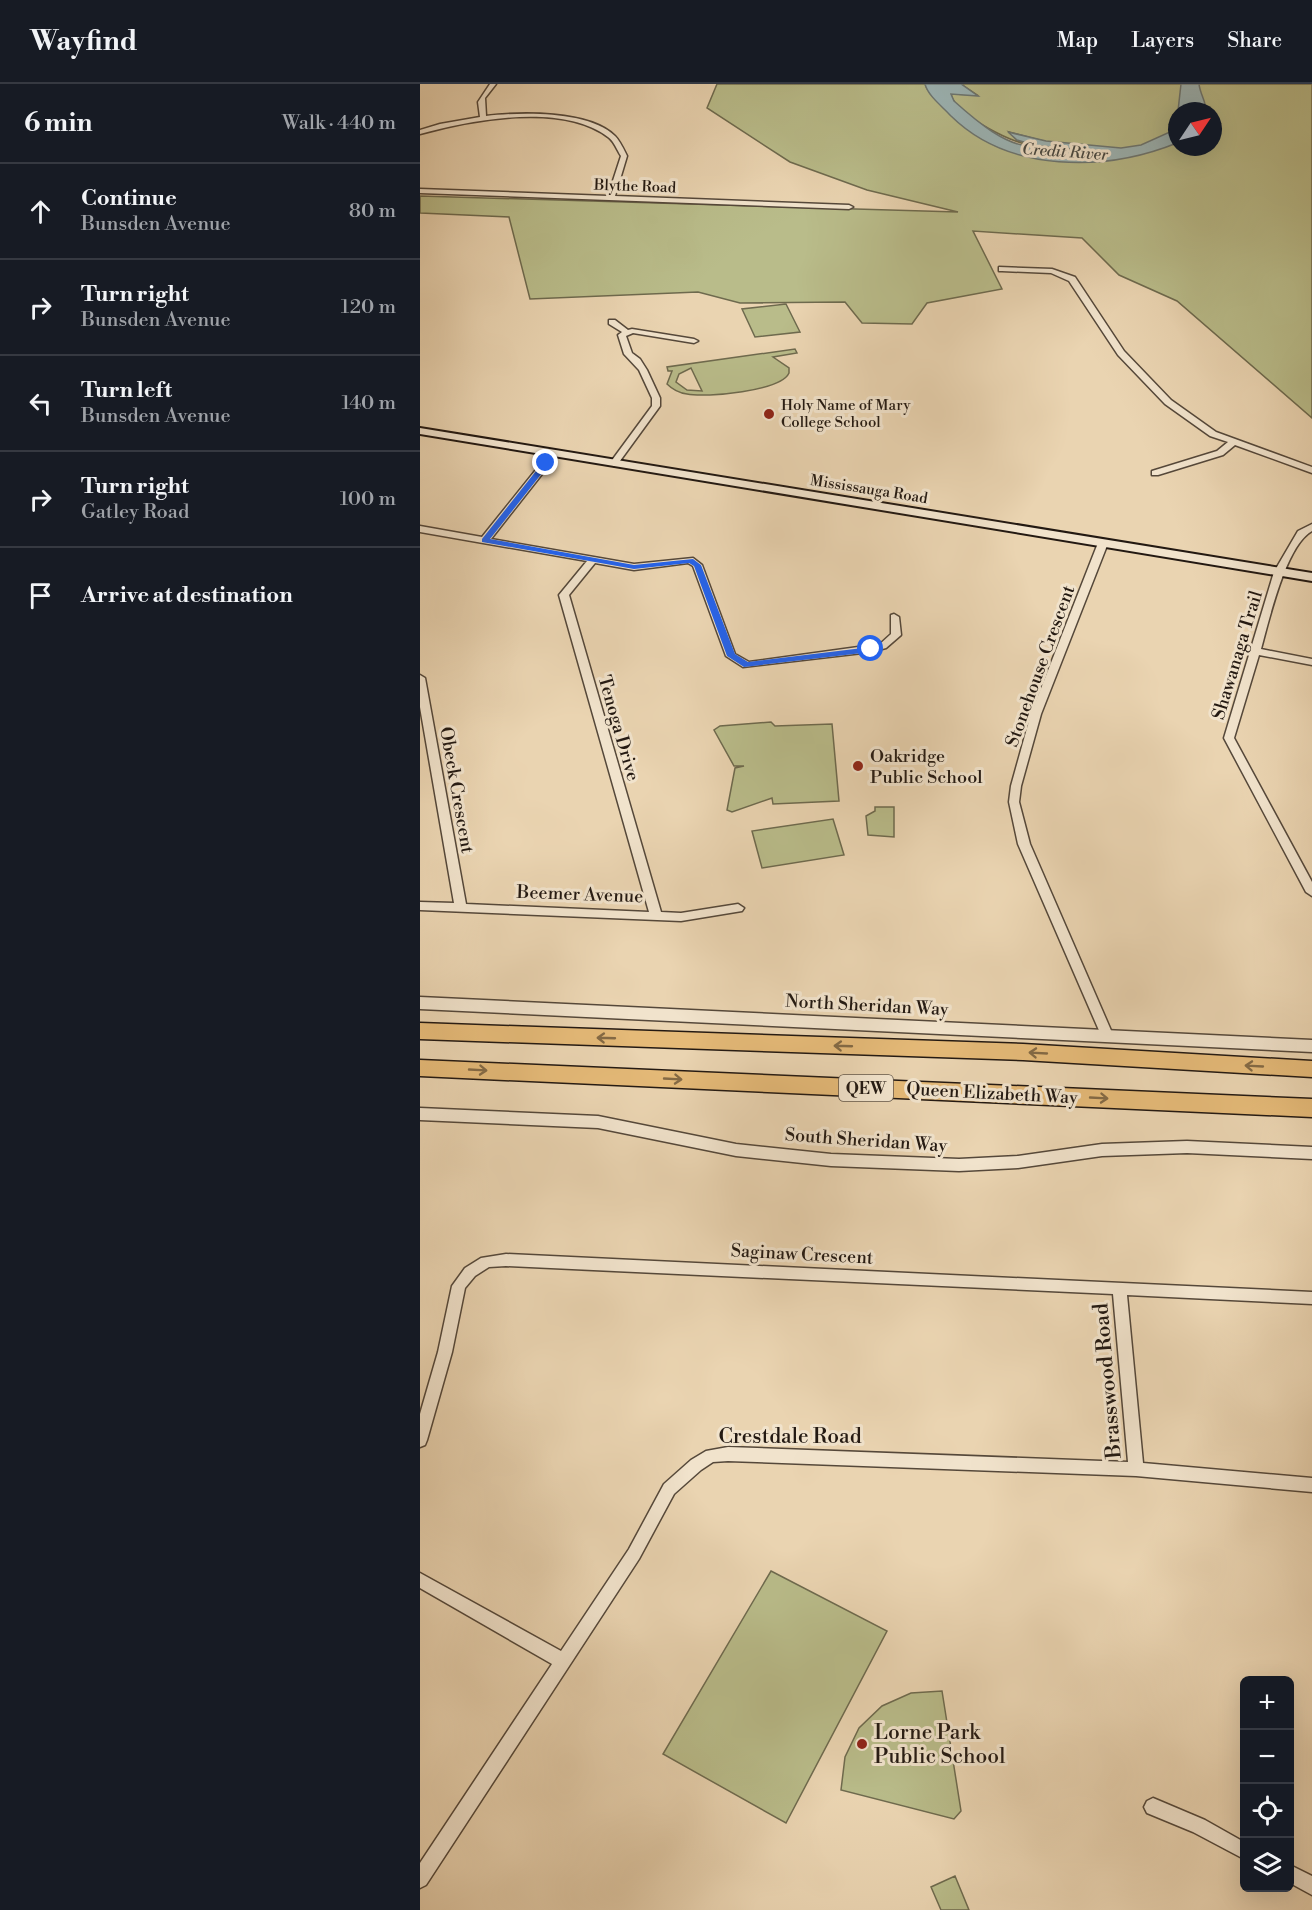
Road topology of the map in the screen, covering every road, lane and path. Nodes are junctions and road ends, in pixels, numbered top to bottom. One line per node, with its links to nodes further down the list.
1 (493, 84): 2 (street)
2 (483, 117): 3 (street); 5 (street)
3 (420, 132)
4 (420, 192): 5 (street, Blythe Road)
5 (611, 198): 6 (street, Blythe Road)
6 (849, 207)
7 (1002, 269): 12 (street)
8 (612, 322): 9 (street)
9 (626, 332): 10 (street); 14 (street)
10 (694, 340)
11 (420, 431): 13 (main road, Mississauga Road)
12 (1232, 443): 15 (street); 16 (street)
13 (554, 453): 14 (main road, Mississauga Road); 19 (street)
14 (614, 463): 20 (main road, Mississauga Road)
15 (1312, 470)
16 (1155, 473)
17 (1312, 527): 22 (street, Shawanaga Trail)
18 (420, 529): 19 (street)
19 (485, 540): 21 (street)
20 (1102, 543): 22 (main road, Mississauga Road); 35 (street, Stonehouse Crescent)
21 (593, 560): 24 (street); 32 (street, Tenoga Drive)
22 (1279, 572): 23 (main road, Mississauga Road); 25 (street, Shawanaga Trail)
23 (1312, 577)
24 (894, 617)
25 (1256, 651): 26 (street); 28 (street, Shawanaga Trail)
26 (1312, 662)
27 (420, 678): 30 (street, Obeck Crescent)
28 (1312, 892)
29 (420, 906): 30 (street, Beemer Avenue)
30 (461, 908): 32 (street, Beemer Avenue)
31 (738, 909): 32 (street, Beemer Avenue)
32 (656, 915)
33 (420, 1003): 35 (street, North Sheridan Way)
34 (420, 1031): 38 (highway, one-way to 34)
35 (1107, 1035): 36 (street, North Sheridan Way)
36 (1312, 1046)
37 (420, 1068): 39 (highway, Queen Elizabeth Way / QEW, one-way to 39)
38 (1312, 1069)
39 (1312, 1108)
40 (420, 1114): 41 (street, South Sheridan Way)
41 (1312, 1153)
42 (1119, 1288): 43 (street, Saginaw Crescent); 44 (street, Saginaw Crescent); 45 (street, Brasswood Road)
43 (1312, 1298)
44 (420, 1440)
45 (1136, 1469): 46 (street, Crestdale Road); 48 (street, Crestdale Road)
46 (1312, 1485)
47 (420, 1580): 48 (street)
48 (562, 1660): 52 (street, Crestdale Road)
49 (1153, 1807): 50 (street)
50 (1240, 1848)
51 (1294, 1877): 53 (street)
52 (420, 1878)
53 (1312, 1886)

